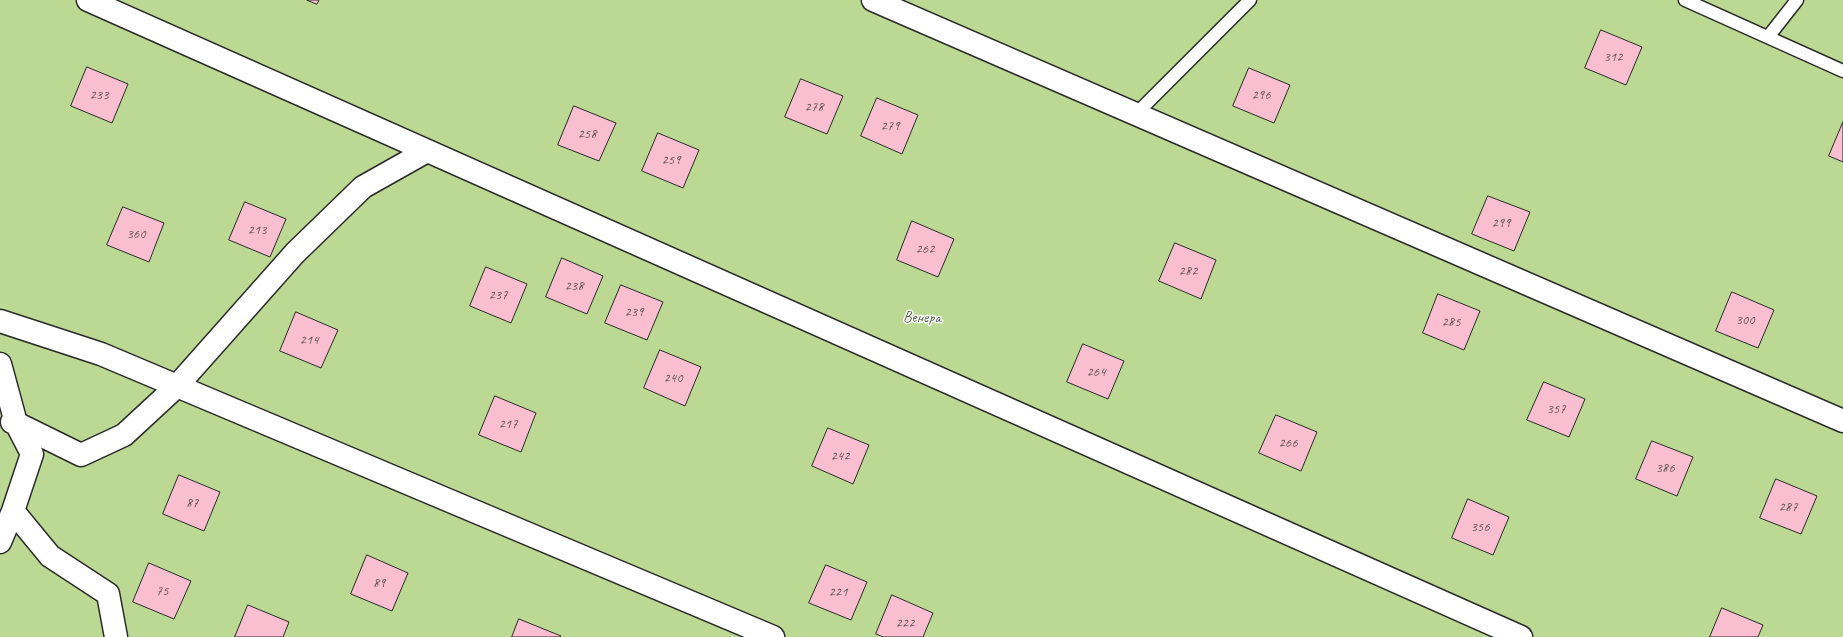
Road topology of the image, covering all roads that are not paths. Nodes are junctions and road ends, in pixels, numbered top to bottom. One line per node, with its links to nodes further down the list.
1 (88, 0): 9 (street)
2 (873, 0): 8 (street)
3 (1250, 0): 8 (lane)
4 (1685, 0): 6 (lane)
5 (1797, 0): 6 (lane)
6 (1768, 37): 7 (lane)
7 (1843, 71)
8 (1136, 114): 14 (street)
9 (427, 151): 12 (street); 19 (street)
10 (0, 321): 12 (street)
11 (0, 364): 13 (street)
12 (177, 386): 13 (street); 18 (street)
13 (8, 421): 15 (street)
14 (1843, 421)
15 (13, 511): 16 (street); 17 (street)
16 (0, 542)
17 (116, 637)
18 (773, 637)
19 (1521, 637)

